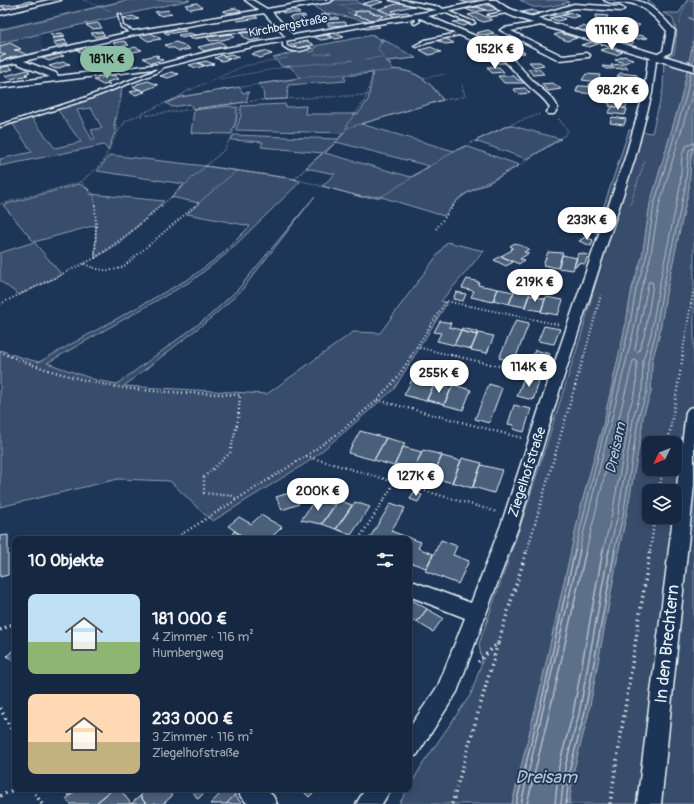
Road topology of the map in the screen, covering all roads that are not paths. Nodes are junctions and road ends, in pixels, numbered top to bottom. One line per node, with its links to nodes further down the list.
1 (58, 0): 11 (street)
2 (248, 0): 8 (street)
3 (330, 0): 8 (street)
4 (394, 0): 9 (street)
5 (607, 0): 29 (street)
6 (490, 1): 9 (street, Kirchbergstraße); 10 (street)
7 (622, 9): 14 (street)
8 (265, 10): 18 (street); 19 (street)
9 (446, 11): 15 (street, Kirchbergstraße); 16 (lane)
10 (511, 11): 13 (lane); 14 (street)
11 (0, 13)
12 (119, 15): 19 (lane)
13 (490, 15)
14 (530, 18): 17 (street)
15 (417, 19): 20 (street); 21 (street, Kirchbergstraße)
16 (472, 23)
17 (544, 23): 29 (street); 30 (street)
18 (281, 27): 21 (street); 22 (lane)
19 (134, 33): 24 (street)
20 (462, 33): 26 (lane); 40 (street)
21 (292, 37): 23 (street, Kirchbergstraße)
22 (192, 38)
23 (284, 39): 27 (lane); 34 (street, Kirchbergstraße)
24 (100, 40): 25 (street); 31 (street)
25 (110, 46)
26 (416, 46)
27 (308, 48)
28 (586, 55): 30 (street)
29 (654, 57): 35 (street); 39 (street, Ziegelhofstraße)
30 (562, 58): 32 (street)
31 (16, 60): 33 (street); 36 (street)
32 (548, 60)
33 (0, 64)
34 (161, 66): 36 (street, Kirchbergstraße); 41 (lane)
35 (694, 68)
36 (55, 79): 37 (street, Kirchbergstraße)
37 (0, 86)
38 (591, 86): 39 (lane)
39 (648, 93): 44 (street, Ziegelhofstraße)
40 (551, 112)
41 (0, 126)
42 (694, 412): 50 (street, In den Brechtern)
43 (412, 589): 44 (street)
44 (475, 613): 45 (street, Ziegelhofstraße)
45 (412, 743)
46 (252, 792): 48 (street)
47 (377, 792): 49 (street)
48 (265, 804)
49 (368, 804)
50 (649, 804)

